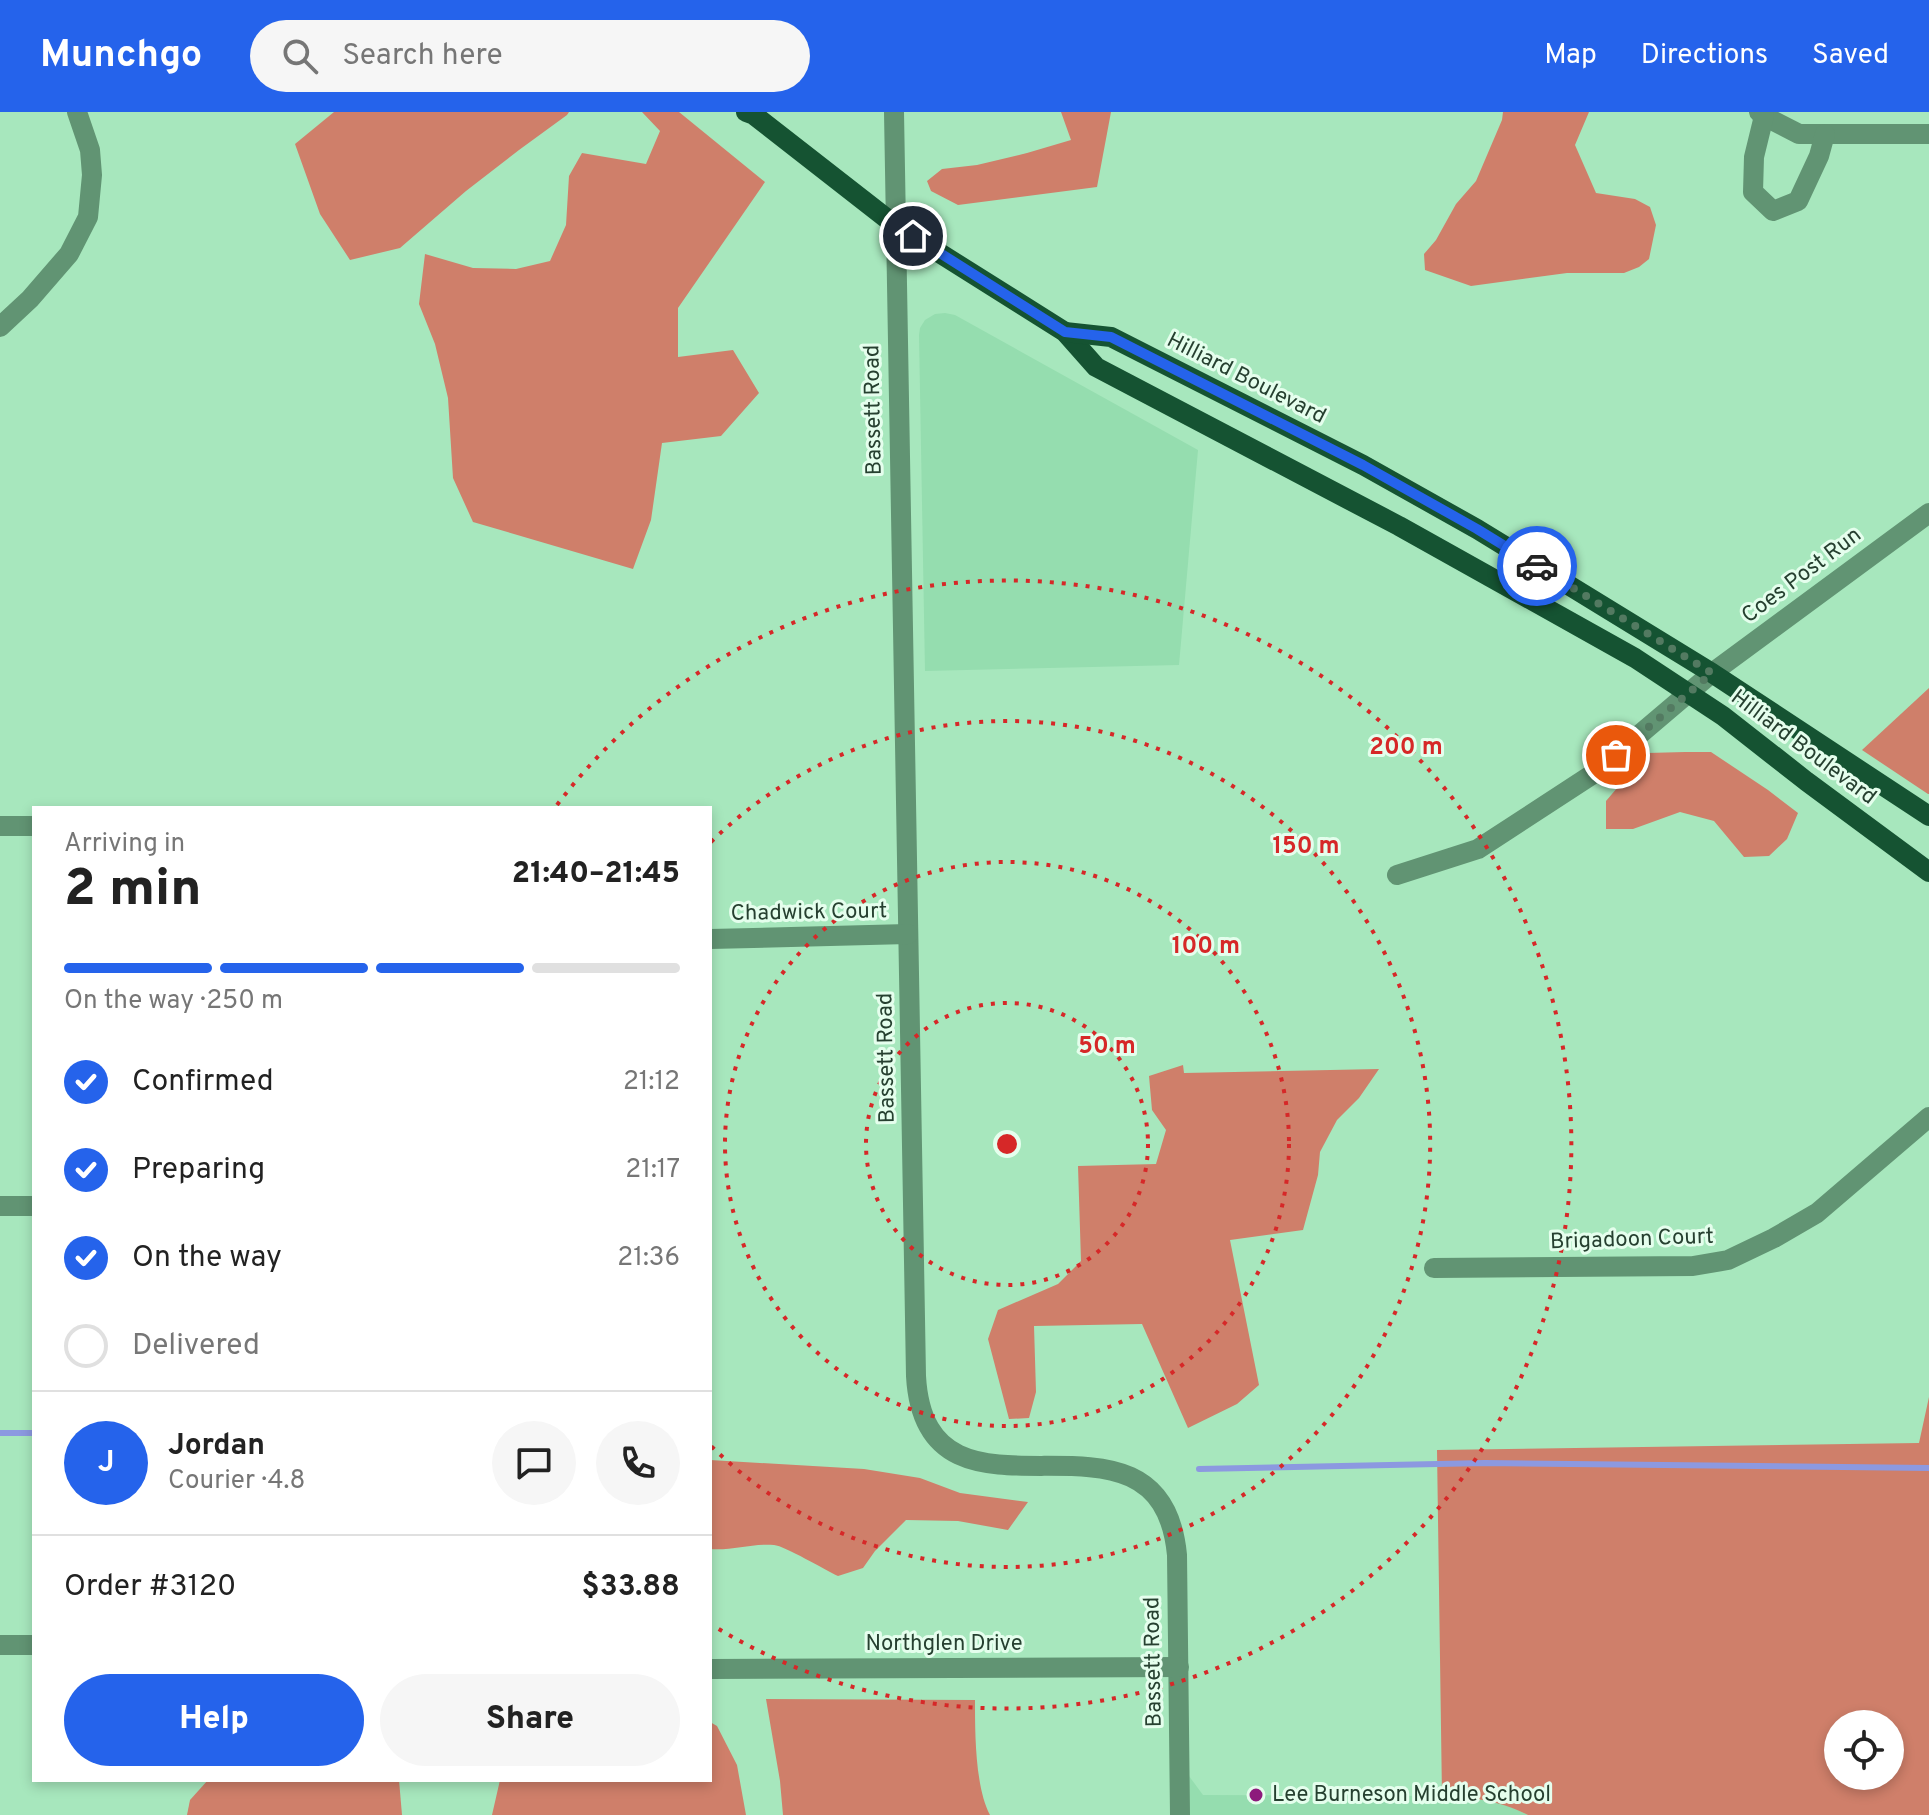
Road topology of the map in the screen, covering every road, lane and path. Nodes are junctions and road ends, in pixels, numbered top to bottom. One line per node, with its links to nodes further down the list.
1 (77, 112): 8 (street)
2 (894, 112): 7 (street, Bassett Road)
3 (750, 113): 7 (main road, Hilliard Boulevard)
4 (1762, 114): 5 (street); 5 (street)
5 (1825, 134): 6 (street)
6 (1929, 134)
7 (895, 225): 9 (main road, Hilliard Boulevard); 18 (street, Bassett Road)
8 (0, 327)
9 (1065, 332): 11 (main road, Hilliard Boulevard); 12 (main road, Hilliard Boulevard)
10 (1929, 513): 11 (street, Coes Post Run)
11 (1708, 676): 12 (street, Coes Post Run); 13 (main road, Hilliard Boulevard)
12 (1688, 693): 16 (main road, Hilliard Boulevard); 17 (street, Coes Post Run)
13 (1929, 816)
14 (0, 826): 15 (street)
15 (32, 826)
16 (1929, 872)
17 (1397, 875)
18 (908, 934): 19 (street, Chadwick Court); 26 (street, Bassett Road)
19 (712, 939)
20 (1929, 1117): 23 (street, Brigadoon Court)
21 (0, 1206): 22 (street)
22 (32, 1206)
23 (1434, 1268)
24 (0, 1645): 25 (street)
25 (32, 1645)
26 (1179, 1667): 27 (street, Northglen Drive); 28 (street, Bassett Road)
27 (712, 1669)
28 (1180, 1815)

